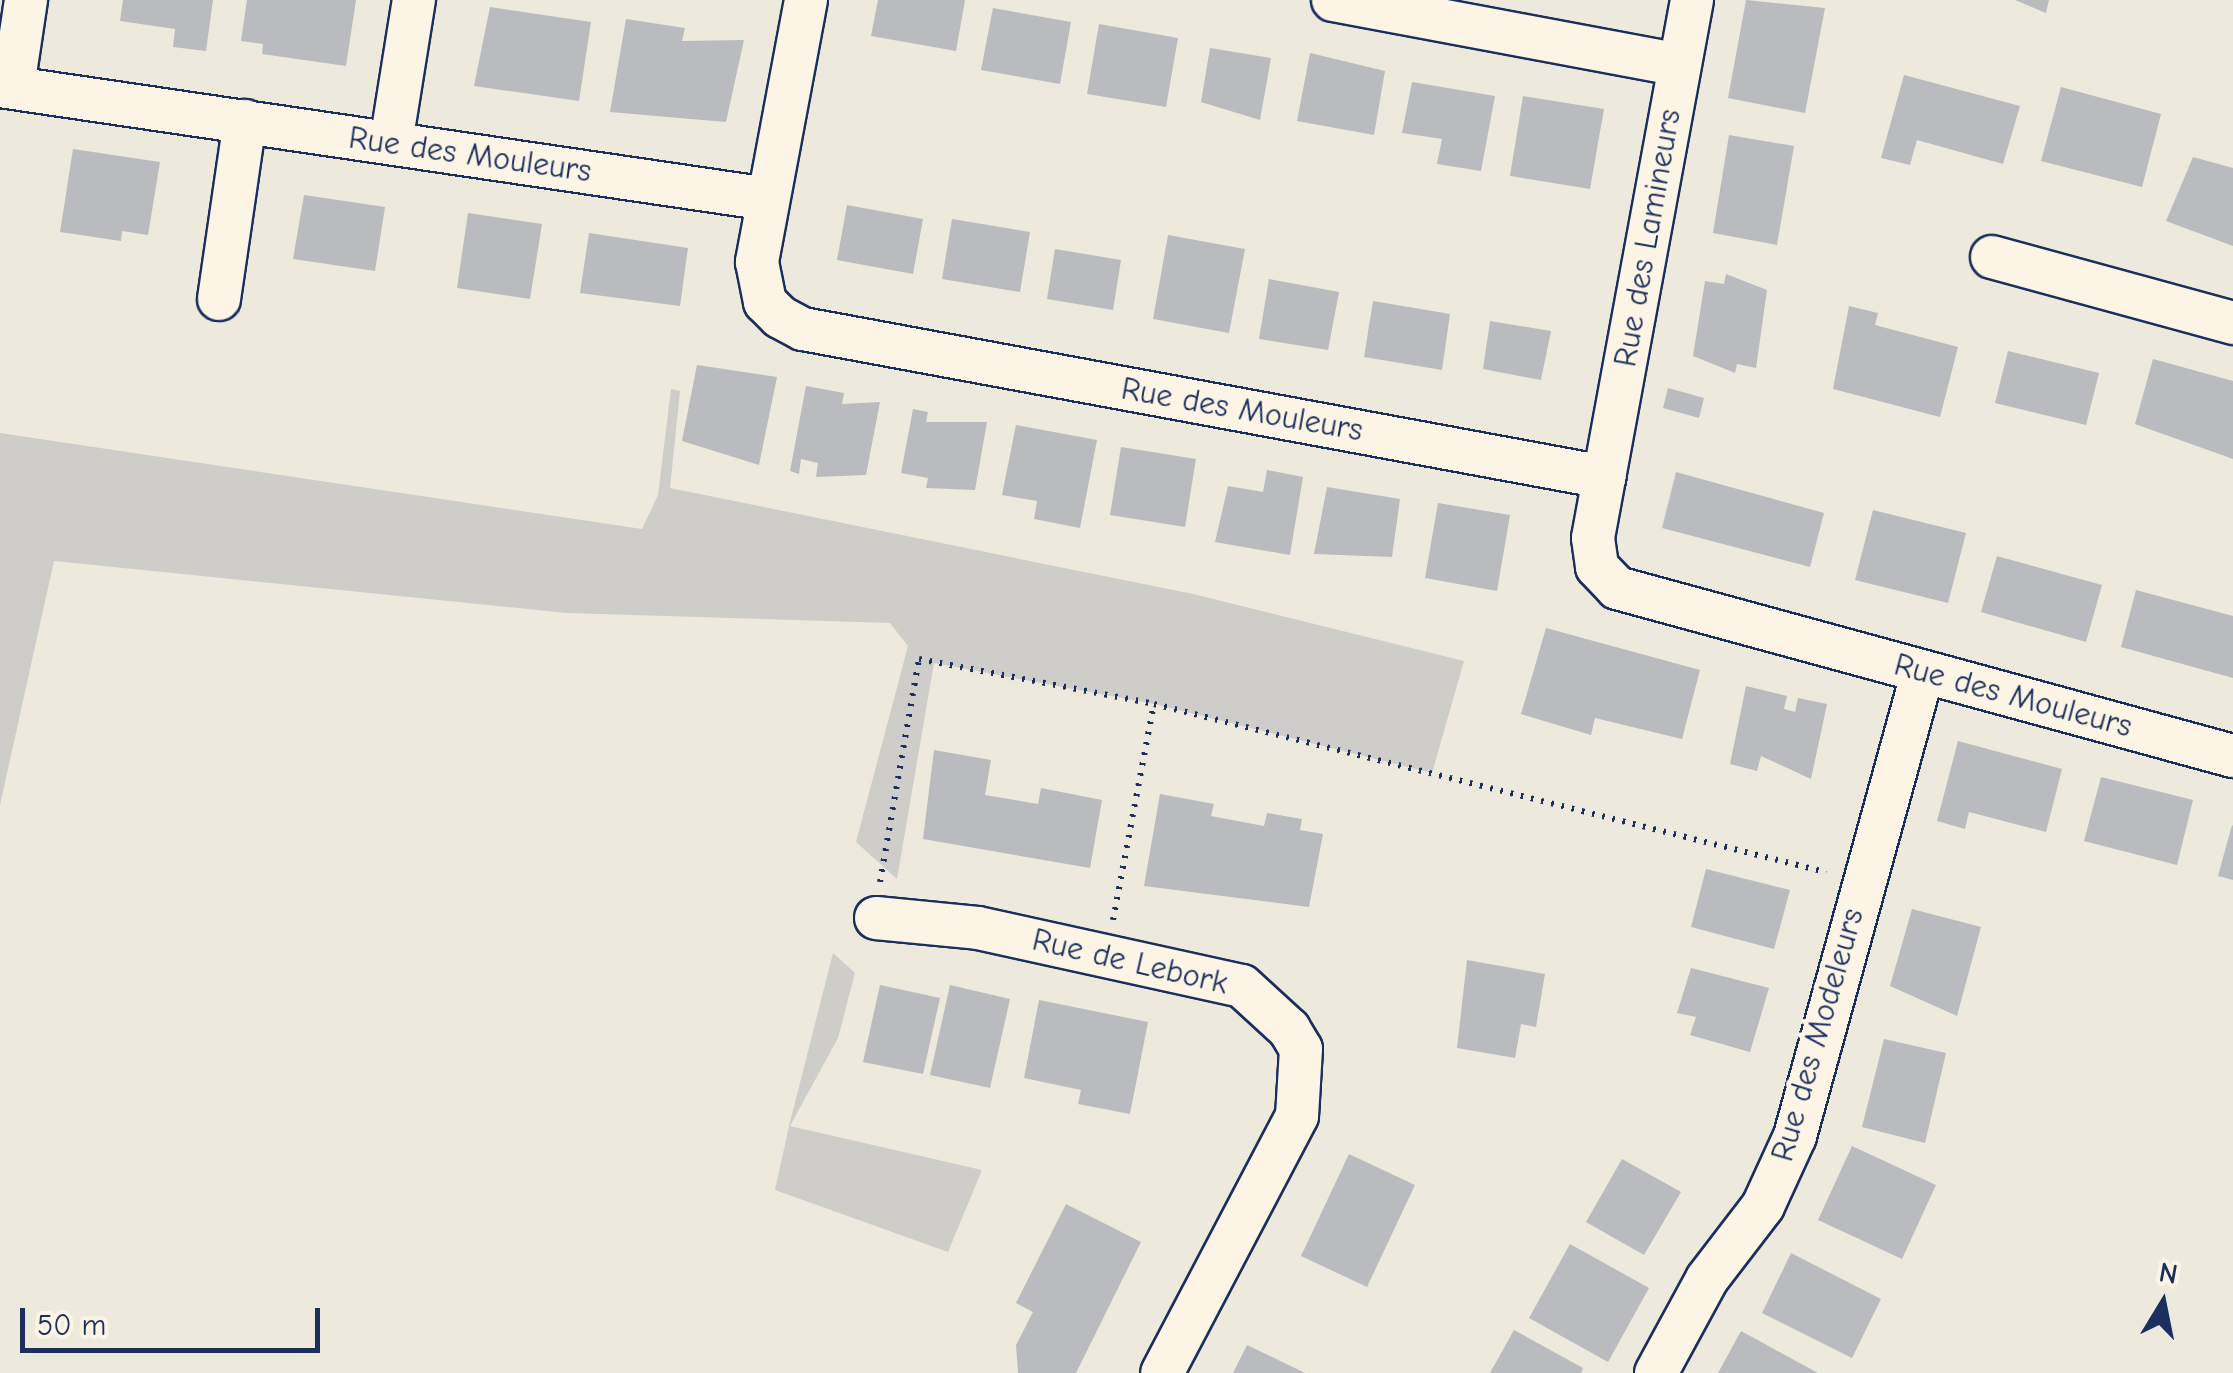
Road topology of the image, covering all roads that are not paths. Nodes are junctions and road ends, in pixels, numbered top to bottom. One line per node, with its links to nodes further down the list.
1 (26, 0): 7 (street)
2 (414, 0): 9 (street)
3 (806, 0): 10 (street)
4 (1333, 0): 6 (street)
5 (1692, 0): 6 (street, Rue des Lamineurs)
6 (1679, 65): 14 (street, Rue des Lamineurs)
7 (6, 86): 8 (street, Rue des Mouleurs)
8 (245, 122): 9 (street, Rue des Mouleurs); 12 (street)
9 (391, 143): 10 (street, Rue des Mouleurs)
10 (768, 199): 14 (street, Rue des Mouleurs)
11 (1992, 257): 13 (street)
12 (219, 299)
13 (2233, 323)
14 (1604, 476): 15 (street, Rue des Mouleurs)
15 (1922, 672): 16 (street, Rue des Mouleurs); 19 (street, Rue des Modeleurs)
16 (2233, 756)
17 (876, 918): 18 (street, Rue de Lebork)
18 (1162, 1373)
19 (1656, 1373)

